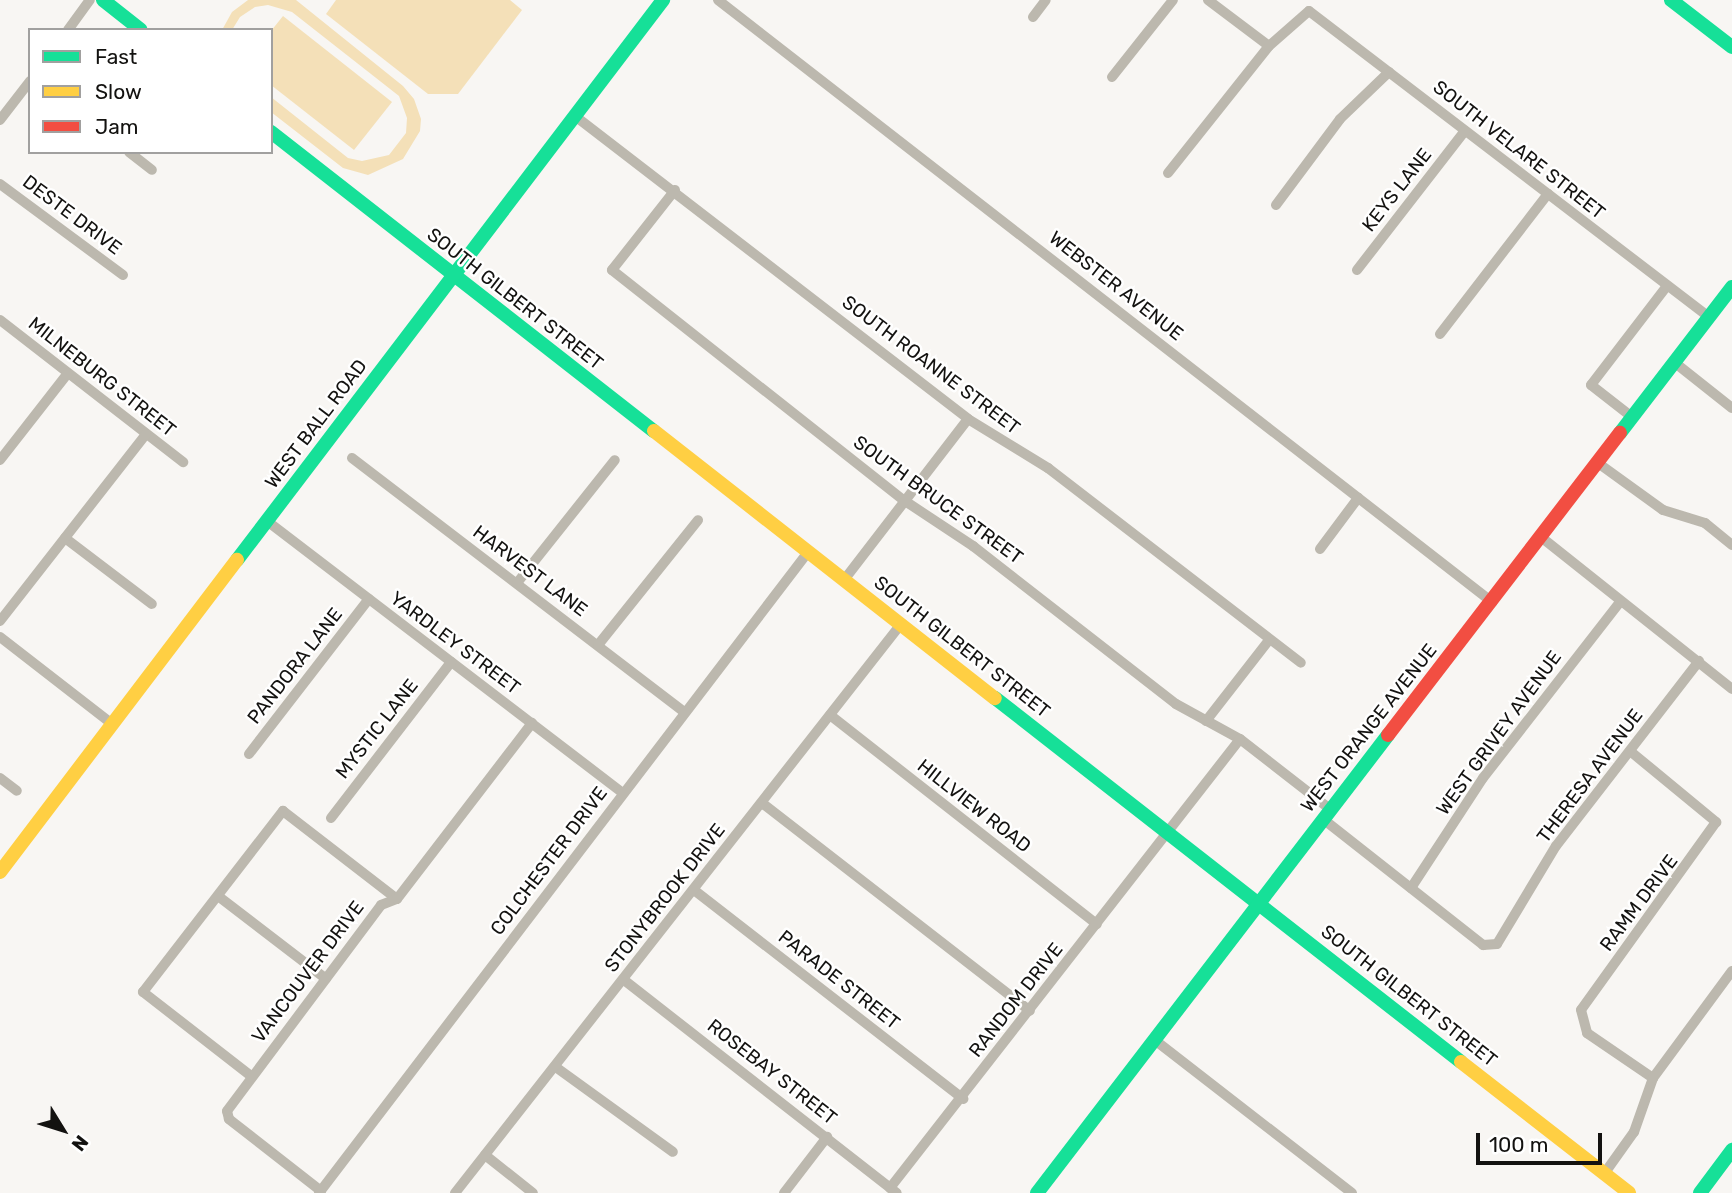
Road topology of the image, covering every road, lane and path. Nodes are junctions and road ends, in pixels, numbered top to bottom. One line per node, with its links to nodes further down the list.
1 (90, 0): 10 (street)
2 (103, 0): 11 (street)
3 (663, 0): 17 (street, WEST BALL ROAD)
4 (718, 0): 47 (street, WEBSTER AVENUE)
5 (1046, 0): 9 (street)
6 (1173, 0): 15 (street)
7 (1208, 0): 13 (street)
8 (1671, 0): 12 (street)
9 (1033, 17)
10 (69, 28)
11 (138, 28)
12 (1731, 45)
13 (1269, 46): 14 (street, SOUTH VELARE STREET); 23 (street)
14 (1389, 72): 19 (street, SOUTH VELARE STREET); 27 (street)
15 (1112, 77)
16 (28, 84): 18 (street)
17 (575, 116): 25 (street, SOUTH ROANNE STREET); 30 (street, WEST BALL ROAD)
18 (0, 120)
19 (1465, 131): 26 (street, SOUTH VELARE STREET); 28 (street, KEYS LANE)
20 (273, 134): 30 (street, SOUTH GILBERT STREET)
21 (132, 154): 22 (street)
22 (152, 170)
23 (1168, 173)
24 (0, 184): 29 (street, DESTE DRIVE)
25 (674, 190): 40 (street, SOUTH ROANNE STREET); 48 (street, SOUTH BRUCE STREET)
26 (1548, 194): 31 (street, SOUTH VELARE STREET); 35 (street)
27 (1276, 205)
28 (1357, 270)
29 (122, 275)
30 (453, 276): 50 (street, WEST BALL ROAD); 55 (street, SOUTH GILBERT STREET)
31 (1667, 286): 33 (street, SOUTH VELARE STREET); 39 (street)
32 (1732, 287): 33 (street, WEST ORANGE AVENUE)
33 (1709, 317): 36 (street, WEST ORANGE AVENUE)
34 (0, 320): 37 (street, MILNEBURG STREET)
35 (1440, 334)
36 (1675, 362): 38 (street); 39 (street, WEST ORANGE AVENUE)
37 (68, 373): 41 (street, MILNEBURG STREET); 43 (street)
38 (1732, 408)
39 (1632, 417): 46 (street, WEST ORANGE AVENUE)
40 (968, 419): 48 (street); 65 (street, SOUTH ROANNE STREET)
41 (146, 434): 45 (street, MILNEBURG STREET); 52 (street)
42 (352, 458): 57 (street, HARVEST LANE)
43 (0, 460)
44 (615, 460): 57 (street)
45 (183, 462)
46 (1598, 463): 51 (street, WEST ORANGE AVENUE); 53 (street)
47 (1358, 498): 54 (street); 59 (street, WEBSTER AVENUE)
48 (905, 501): 56 (street); 73 (street, SOUTH BRUCE STREET)
49 (698, 520): 66 (street)
50 (267, 521): 58 (street, YARDLEY STREET); 75 (street, WEST BALL ROAD)
51 (1541, 537): 59 (street, WEST ORANGE AVENUE); 60 (street)
52 (65, 538): 61 (street); 62 (street)
53 (1732, 545)
54 (1320, 549)
55 (808, 552): 56 (street, SOUTH GILBERT STREET); 71 (street, COLCHESTER DRIVE)
56 (844, 580): 63 (street, SOUTH GILBERT STREET)
57 (517, 583): 66 (street, HARVEST LANE)
58 (369, 599): 68 (street, YARDLEY STREET); 78 (street, PANDORA LANE)
59 (1492, 602): 83 (street, WEST ORANGE AVENUE)
60 (1620, 602): 67 (street); 87 (street, WEST GRIVEY AVENUE)
61 (152, 604)
62 (0, 621)
63 (901, 624): 72 (street, STONYBROOK DRIVE); 85 (street, SOUTH GILBERT STREET)
64 (0, 638): 75 (street)
65 (1269, 640): 69 (street, SOUTH ROANNE STREET); 73 (street)
66 (598, 645): 71 (street, HARVEST LANE)
67 (1699, 661): 70 (street); 77 (street, THERESA AVENUE)
68 (451, 662): 74 (street, YARDLEY STREET); 84 (street, MYSTIC LANE)
69 (1301, 663)
70 (1732, 687)
71 (685, 713): 81 (street, COLCHESTER DRIVE)
72 (830, 715): 82 (street, STONYBROOK DRIVE); 92 (street, HILLVIEW ROAD)
73 (1206, 721): 76 (street, SOUTH BRUCE STREET)
74 (532, 723): 81 (street, YARDLEY STREET); 90 (street, VANCOUVER DRIVE)
75 (112, 724): 86 (street, WEST BALL ROAD)
76 (1240, 738): 83 (street, SOUTH BRUCE STREET); 85 (street, RANDOM DRIVE)
77 (1630, 751): 93 (street, THERESA AVENUE); 101 (street, RAMM DRIVE)
78 (249, 754)
79 (0, 778): 80 (street)
80 (17, 791)
81 (623, 793): 109 (street, COLCHESTER DRIVE)
82 (762, 803): 88 (street, STONYBROOK DRIVE); 97 (street)
83 (1327, 814): 87 (street, SOUTH BRUCE STREET); 91 (street, WEST ORANGE AVENUE)
84 (331, 818)
85 (1168, 832): 91 (street, SOUTH GILBERT STREET); 92 (street, RANDOM DRIVE)
86 (0, 872)
87 (1411, 888): 93 (street, SOUTH BRUCE STREET)
88 (694, 890): 96 (street, STONYBROOK DRIVE); 102 (street, PARADE STREET)
89 (218, 895): 90 (street); 95 (street); 100 (street)
90 (397, 899): 95 (street, VANCOUVER DRIVE)
91 (1260, 903): 98 (street, WEST ORANGE AVENUE); 107 (street, SOUTH GILBERT STREET)
92 (1097, 924): 97 (street, RANDOM DRIVE)
93 (1490, 947)
94 (1732, 971): 101 (street)
95 (326, 979): 100 (street, VANCOUVER DRIVE)
96 (624, 980): 99 (street, STONYBROOK DRIVE); 103 (street, ROSEBAY STREET)
97 (1030, 1011): 102 (street, RANDOM DRIVE)
98 (1156, 1041): 113 (street, WEST ORANGE AVENUE); 114 (street)
99 (557, 1068): 105 (street); 106 (street, STONYBROOK DRIVE)
100 (251, 1076): 109 (street, VANCOUVER DRIVE)
101 (1653, 1078): 107 (street)
102 (963, 1098): 108 (street, RANDOM DRIVE)
103 (827, 1137): 108 (street, ROSEBAY STREET); 112 (street)
104 (1732, 1150): 116 (street)
105 (673, 1152)
106 (485, 1155): 110 (street, STONYBROOK DRIVE); 111 (street)
107 (1604, 1174): 115 (street, SOUTH GILBERT STREET)
108 (893, 1190)
109 (320, 1192)
110 (455, 1193)
111 (533, 1193)
112 (784, 1193)
113 (1037, 1193)
114 (1352, 1193)
115 (1629, 1193)
116 (1700, 1193)

